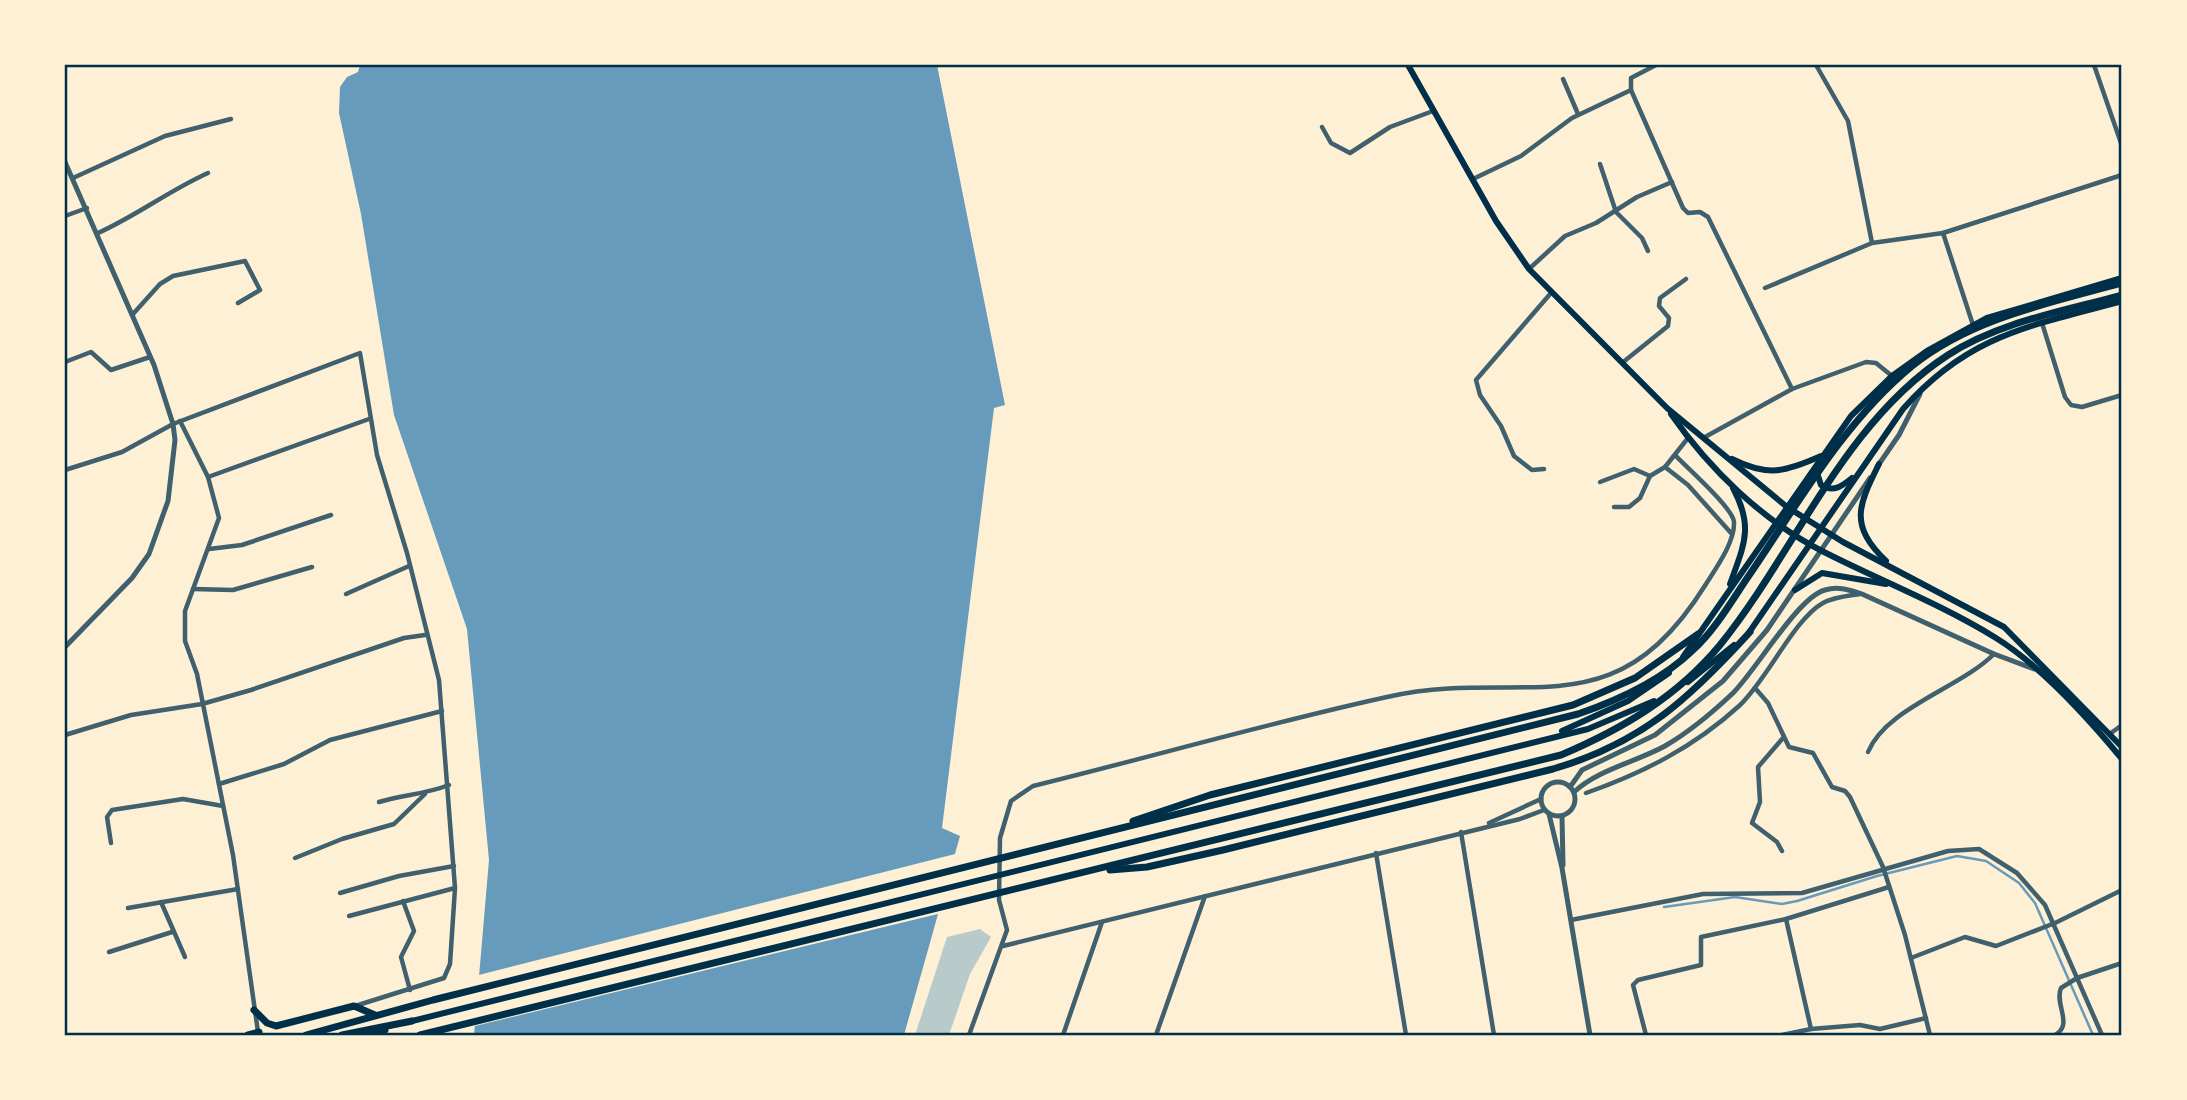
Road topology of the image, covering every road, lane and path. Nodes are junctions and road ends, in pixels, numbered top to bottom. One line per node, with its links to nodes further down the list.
1 (1408, 65): 7 (main road)
2 (1656, 65): 6 (street)
3 (1816, 65): 24 (street)
4 (2094, 65): 11 (street)
5 (1563, 79): 8 (street)
6 (1631, 90): 8 (street); 18 (street)
7 (1433, 111): 10 (street); 17 (main road)
8 (1578, 114): 17 (street)
9 (231, 119): 16 (street)
10 (1322, 127)
11 (2122, 146)
12 (65, 162): 16 (street)
13 (1600, 164): 20 (street)
14 (208, 173): 22 (street)
15 (2122, 175): 23 (street)
16 (73, 178): 19 (street)
17 (1472, 179): 26 (main road)
18 (1672, 182): 20 (street); 42 (street)
19 (87, 208): 21 (street); 22 (street)
20 (1616, 212): 25 (street); 26 (street)
21 (65, 216)
22 (98, 233): 34 (street)
23 (1943, 233): 24 (street); 36 (street)
24 (1872, 243): 29 (street)
25 (1648, 251)
26 (1529, 269): 30 (main road)
27 (1686, 279): 39 (street)
28 (2122, 280): 36 (main road); 114 (highway)
29 (1765, 288)
30 (1551, 293): 39 (main road); 55 (street)
31 (2122, 295): 122 (highway)
32 (2122, 301): 35 (main road)
33 (238, 303): 34 (street)
34 (133, 314): 37 (street)
35 (2042, 323): 41 (main road); 43 (street)
36 (1972, 325): 40 (main road)
37 (150, 357): 38 (street); 47 (street)
38 (65, 362)
39 (1622, 363): 44 (main road)
40 (1892, 376): 42 (street); 52 (main road)
41 (1924, 385): 53 (street); 57 (main road)
42 (1792, 389): 49 (street)
43 (2122, 395)
44 (1667, 408): 48 (main road); 49 (main road)
45 (369, 419): 46 (street); 59 (street); 74 (street)
46 (180, 421): 47 (street); 59 (street)
47 (173, 424): 56 (street); 88 (street)
48 (1688, 438): 50 (street); 61 (main road)
49 (1705, 438): 51 (main road)
50 (1675, 455): 54 (street); 69 (street)
51 (1724, 455): 52 (main road); 64 (main road)
52 (1824, 455): 57 (main road); 64 (main road)
53 (1879, 464): 70 (street); 75 (main road)
54 (1665, 467): 58 (street); 69 (street)
55 (1544, 468)
56 (65, 470)
57 (1859, 472): 68 (main road)
58 (1650, 476): 60 (street); 63 (street)
59 (208, 477): 72 (street)
60 (1600, 482)
61 (1731, 484): 67 (main road); 81 (main road)
62 (2122, 500): 66 (street)
63 (1614, 507)
64 (1787, 507): 67 (main road); 68 (main road)
65 (331, 515): 72 (street)
66 (2122, 521)
67 (1777, 522): 71 (main road); 81 (main road)
68 (1821, 528): 70 (main road); 71 (main road)
69 (1731, 533): 138 (street)
70 (1832, 535): 73 (street); 75 (main road)
71 (1810, 544): 73 (main road); 85 (main road)
72 (209, 549): 79 (street)
73 (1822, 551): 77 (main road); 80 (street)
74 (410, 566): 82 (street); 87 (street)
75 (1891, 566): 95 (main road)
76 (312, 567): 79 (street)
77 (1898, 587): 80 (main road); 90 (main road)
78 (1838, 588): 83 (street); 84 (street); 104 (street)
79 (193, 589): 92 (street)
80 (1795, 590): 104 (street)
81 (1727, 592): 86 (main road)
82 (346, 594)
83 (1862, 594): 84 (street); 89 (street)
84 (1832, 599): 91 (street)
85 (1750, 632): 97 (main road); 122 (highway)
86 (1698, 634): 97 (main road); 114 (highway)
87 (425, 635): 92 (street); 93 (street)
88 (65, 648)
89 (1994, 654): 90 (street); 100 (street)
90 (2034, 669): 101 (main road)
91 (1755, 688): 98 (street); 105 (street)
92 (202, 704): 96 (street); 102 (street)
93 (442, 711): 102 (street); 103 (street)
94 (2122, 725): 95 (street)
95 (2111, 733): 99 (main road)
96 (65, 736)
97 (1550, 736): 149 (main road)
98 (1783, 738): 116 (street); 121 (street)
99 (2122, 747)
100 (1868, 752)
101 (2122, 759)
102 (219, 784): 109 (street)
103 (449, 785): 106 (street); 119 (street)
104 (1572, 790): 107 (street); 111 (street)
105 (1586, 793)
106 (425, 794): 108 (street); 118 (street)
107 (1541, 799): 110 (street); 112 (street)
108 (380, 802)
109 (223, 806): 115 (street); 125 (street)
110 (1547, 812): 111 (street); 112 (street); 120 (street)
111 (1562, 816): 120 (street)
112 (1482, 827): 113 (street)
113 (1461, 832): 117 (street); 161 (street)
114 (1083, 838): 147 (highway)
115 (111, 844)
116 (1782, 851)
117 (1376, 853): 128 (street); 160 (street)
118 (295, 858)
119 (454, 866): 124 (street); 127 (street)
120 (1562, 868): 134 (street)
121 (1883, 869): 123 (street); 134 (street); 136 (street)
122 (1092, 871): 156 (highway)
123 (1889, 887): 133 (street); 141 (street)
124 (455, 888): 129 (street); 144 (street)
125 (237, 889): 130 (street); 146 (street)
126 (2122, 890): 136 (street)
127 (340, 893)
128 (1205, 896): 135 (street); 159 (street)
129 (403, 901): 132 (street); 144 (street)
130 (161, 902): 131 (street); 137 (street)
131 (128, 908)
132 (349, 916)
133 (1786, 919): 150 (street); 163 (street)
134 (1571, 920): 162 (street)
135 (1102, 921): 138 (street); 158 (street)
136 (2055, 923): 141 (street); 143 (street)
137 (172, 932): 139 (street); 140 (street)
138 (1003, 946): 157 (street)
139 (109, 952)
140 (185, 957)
141 (1911, 958): 148 (street)
142 (2122, 963): 143 (street)
143 (2077, 978): 166 (street); 167 (street)
144 (410, 990): 145 (street)
145 (354, 1006): 146 (highway); 147 (highway)
146 (254, 1010): 151 (street)
147 (374, 1015): 153 (highway)
148 (1926, 1017): 150 (street); 165 (street)
149 (412, 1021): 154 (highway); 155 (highway)
150 (1811, 1029): 164 (street)
151 (259, 1034): 152 (highway)
152 (248, 1035)
153 (306, 1035)
154 (342, 1035)
155 (367, 1035)
156 (420, 1035)
157 (969, 1035)
158 (1063, 1035)
159 (1156, 1035)
160 (1406, 1035)
161 (1494, 1035)
162 (1590, 1035)
163 (1646, 1035)
164 (1782, 1035)
165 (1930, 1035)
166 (2055, 1035)
167 (2102, 1035)

